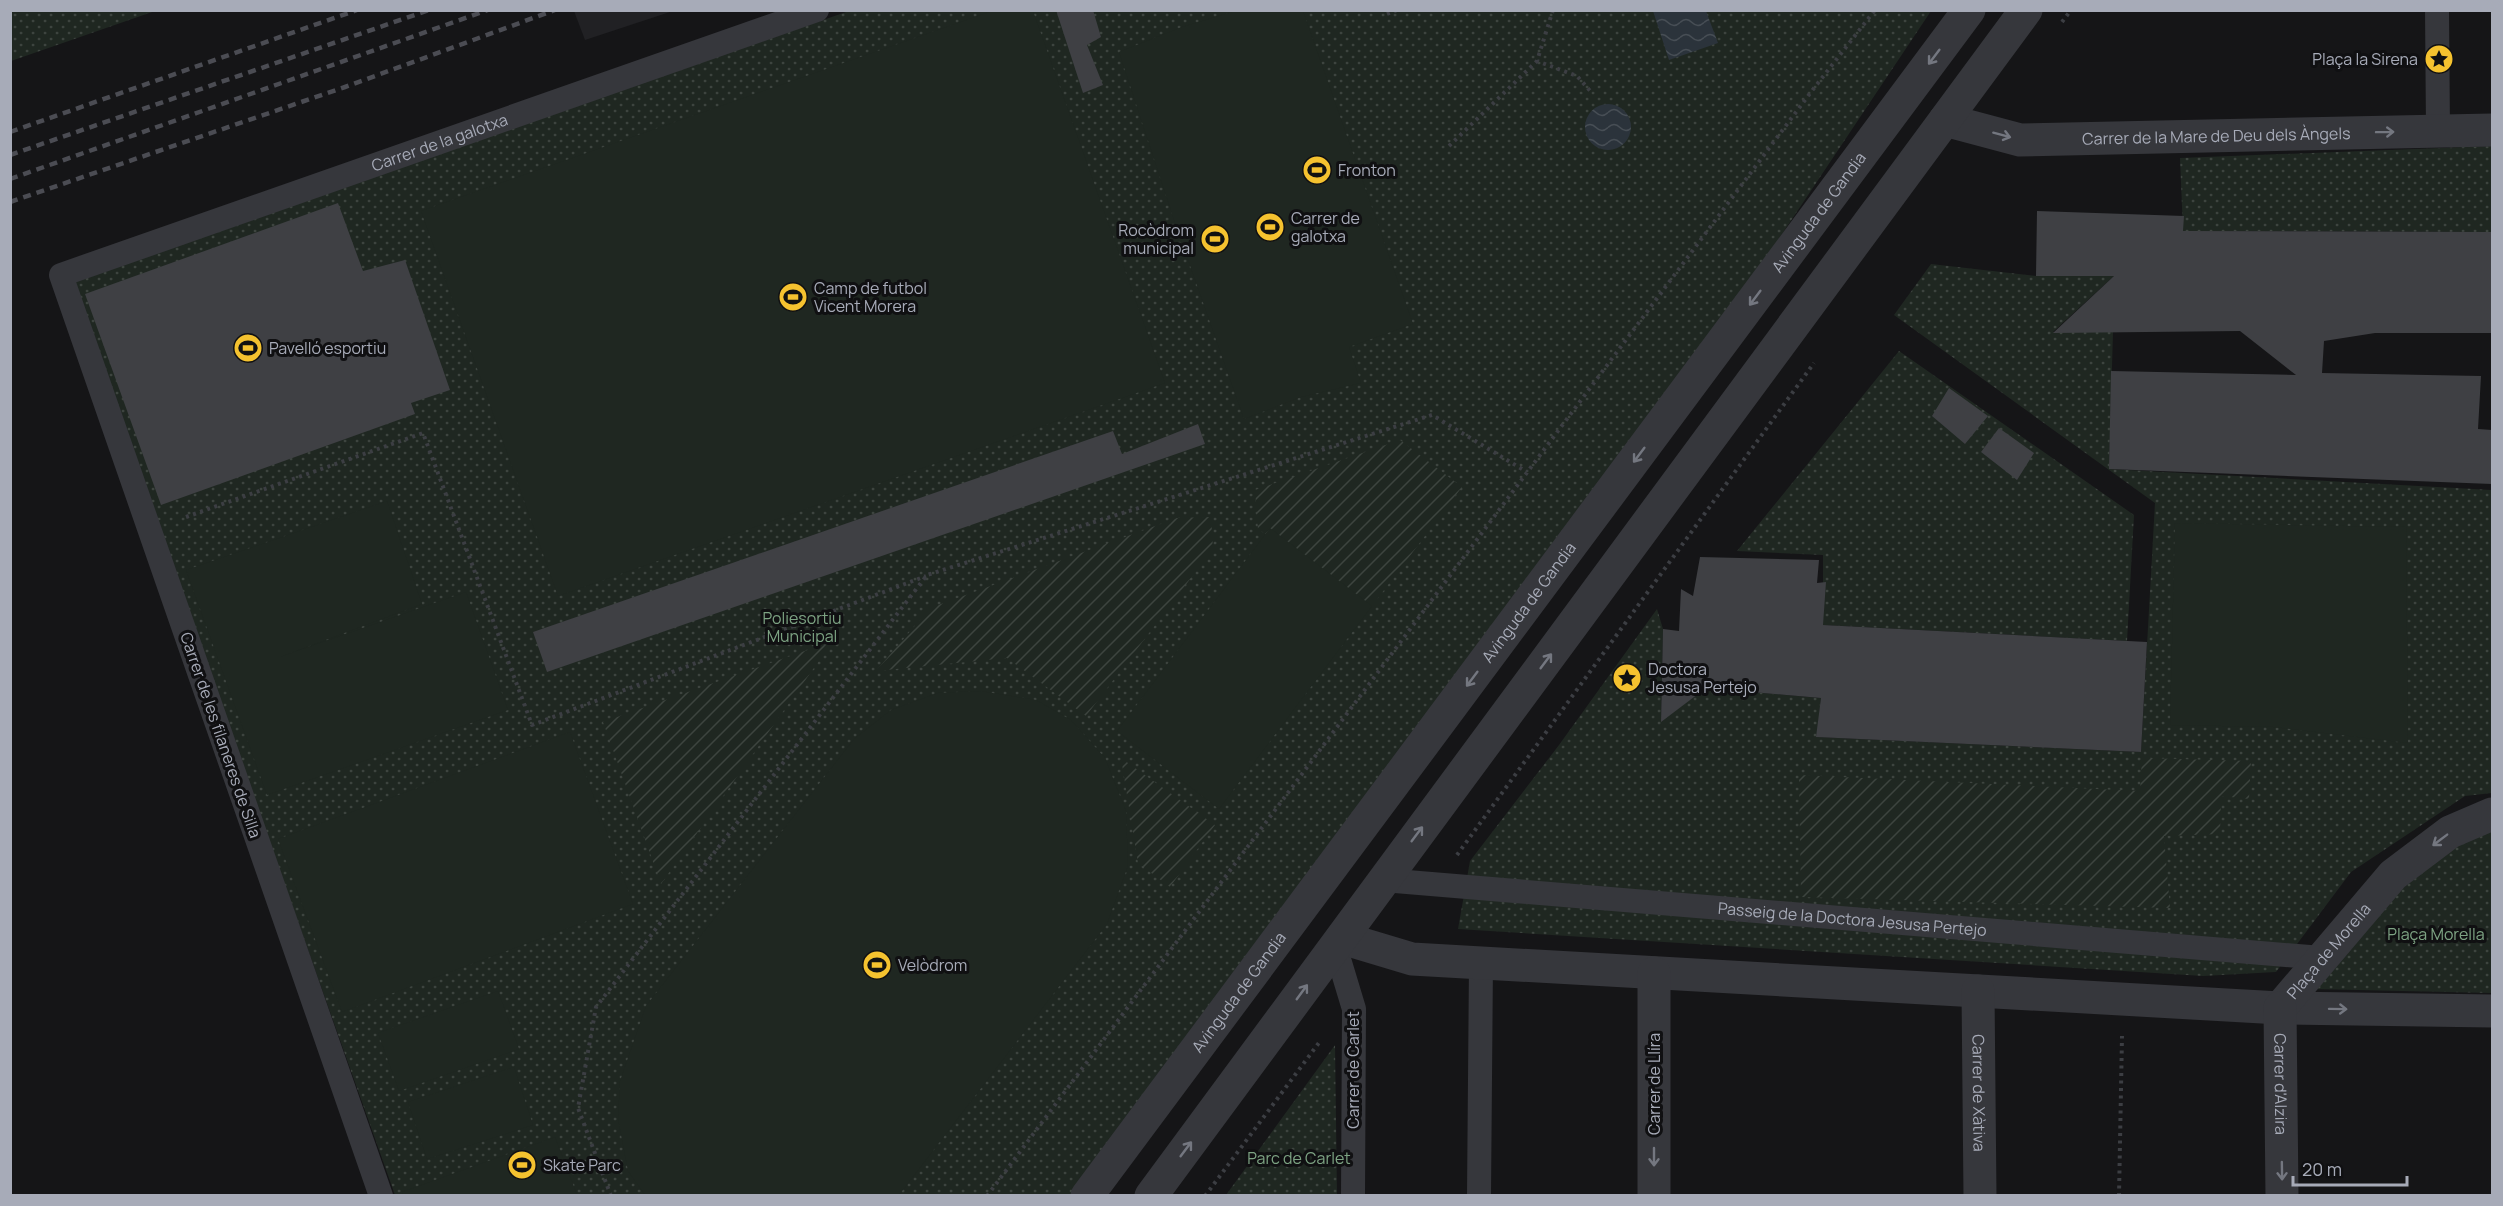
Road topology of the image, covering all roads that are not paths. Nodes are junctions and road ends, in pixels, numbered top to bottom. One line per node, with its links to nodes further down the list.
1 (817, 10): 8 (street, Carrer de la galotxa)
2 (1969, 10): 19 (street, Avinguda de Gandia, one-way to 19)
3 (2026, 10): 5 (street)
4 (2437, 10): 7 (street)
5 (1945, 120): 7 (street, Carrer de la Mare de Deu dels Àngels, one-way to 7); 10 (street, one-way to 5)
6 (2493, 130): 7 (street, Carrer de la Mare de Deu dels Àngels)
7 (2438, 131)
8 (61, 275): 18 (street, Carrer de les filaneres de Silla)
9 (2493, 814): 12 (street, Plaça de Morella, one-way to 12)
10 (1383, 880): 11 (street); 12 (street, Passeig de la Doctora Jesusa Pertejo)
11 (1339, 942): 13 (street); 20 (street, one-way to 11); 21 (street, Carrer de Carlet)
12 (2322, 958): 16 (street, Plaça de Morella)
13 (1481, 962): 14 (street); 22 (street)
14 (1654, 973): 15 (street); 23 (street, Carrer de Llíra, one-way to 23)
15 (1978, 991): 16 (street); 24 (street, Carrer de Xàtiva)
16 (2280, 1008): 17 (street, Plaça de Morella, one-way to 17); 25 (street, Carrer d'Alzira, one-way to 25)
17 (2493, 1011)
18 (381, 1196)
19 (1088, 1196)
20 (1151, 1196)
21 (1353, 1196)
22 (1479, 1196)
23 (1654, 1196)
24 (1980, 1196)
25 (2282, 1196)

